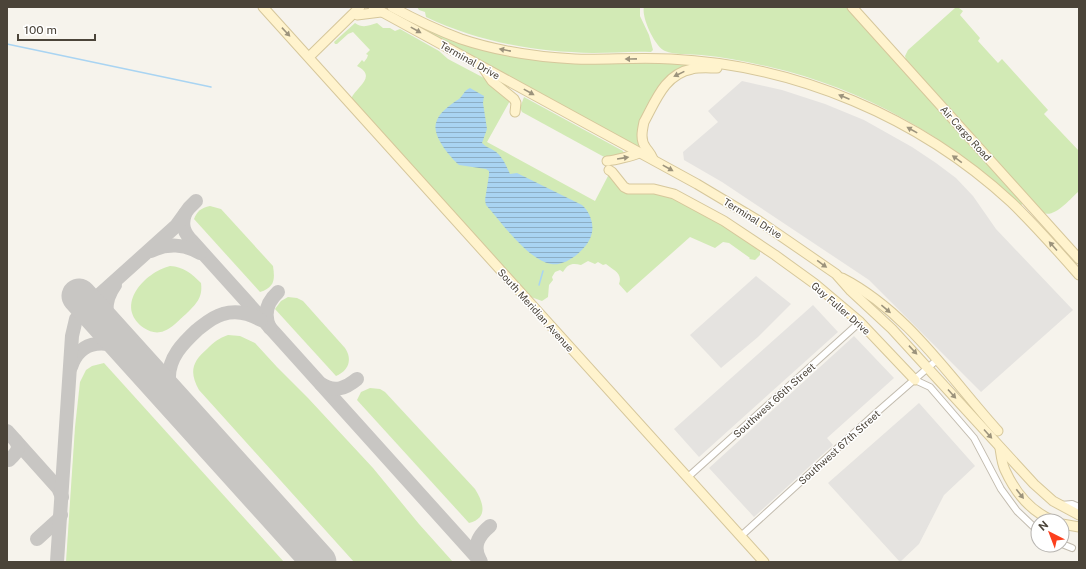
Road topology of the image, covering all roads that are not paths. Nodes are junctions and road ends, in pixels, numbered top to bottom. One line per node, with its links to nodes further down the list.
1 (263, 7): 10 (main road, South Meridian Avenue, one-way to 10)
2 (348, 7): 9 (main road)
3 (366, 7): 9 (main road)
4 (372, 7): 8 (main road, Terminal Drive)
5 (392, 7): 7 (main road, Terminal Drive)
6 (852, 7): 18 (main road, Air Cargo Road)
7 (400, 10): 12 (main road, Terminal Drive, one-way to 7)
8 (381, 12): 9 (main road); 11 (main road, Terminal Drive, one-way to 11)
9 (355, 13): 10 (main road)
10 (309, 57): 28 (main road, South Meridian Avenue)
11 (482, 66): 13 (main road); 14 (main road, Terminal Drive, one-way to 14)
12 (745, 68): 16 (main road, one-way to 16); 20 (main road, Terminal Drive, one-way to 12)
13 (514, 112)
14 (639, 152): 15 (main road, one-way to 14); 16 (main road, Terminal Drive)
15 (606, 160)
16 (653, 160): 19 (main road, Terminal Drive, one-way to 19)
17 (609, 170): 21 (main road, Guy Fuller Drive)
18 (1079, 259)
19 (836, 274): 22 (main road, one-way to 22); 23 (main road, Terminal Drive, one-way to 23)
20 (1079, 275)
21 (860, 322): 24 (main road, Guy Fuller Drive); 28 (street, Southwest 66th Street)
22 (938, 359): 23 (street, Southwest 67th Street); 25 (main road)
23 (928, 368): 24 (street, Southwest 67th Street); 25 (main road, Terminal Drive, one-way to 25)
24 (915, 380): 33 (street, Guy Fuller Drive); 34 (street, Southwest 67th Street)
25 (979, 417): 26 (main road); 27 (main road, Terminal Drive, one-way to 27)
26 (998, 431)
27 (1000, 447): 29 (main road, Terminal Drive); 31 (main road, one-way to 31)
28 (688, 477): 34 (main road, South Meridian Avenue)
29 (1060, 505): 30 (street); 32 (main road, Terminal Drive)
30 (1079, 507)
31 (1038, 513)
32 (1079, 515)
33 (1030, 523)
34 (741, 536): 35 (main road, South Meridian Avenue)
35 (764, 562)

